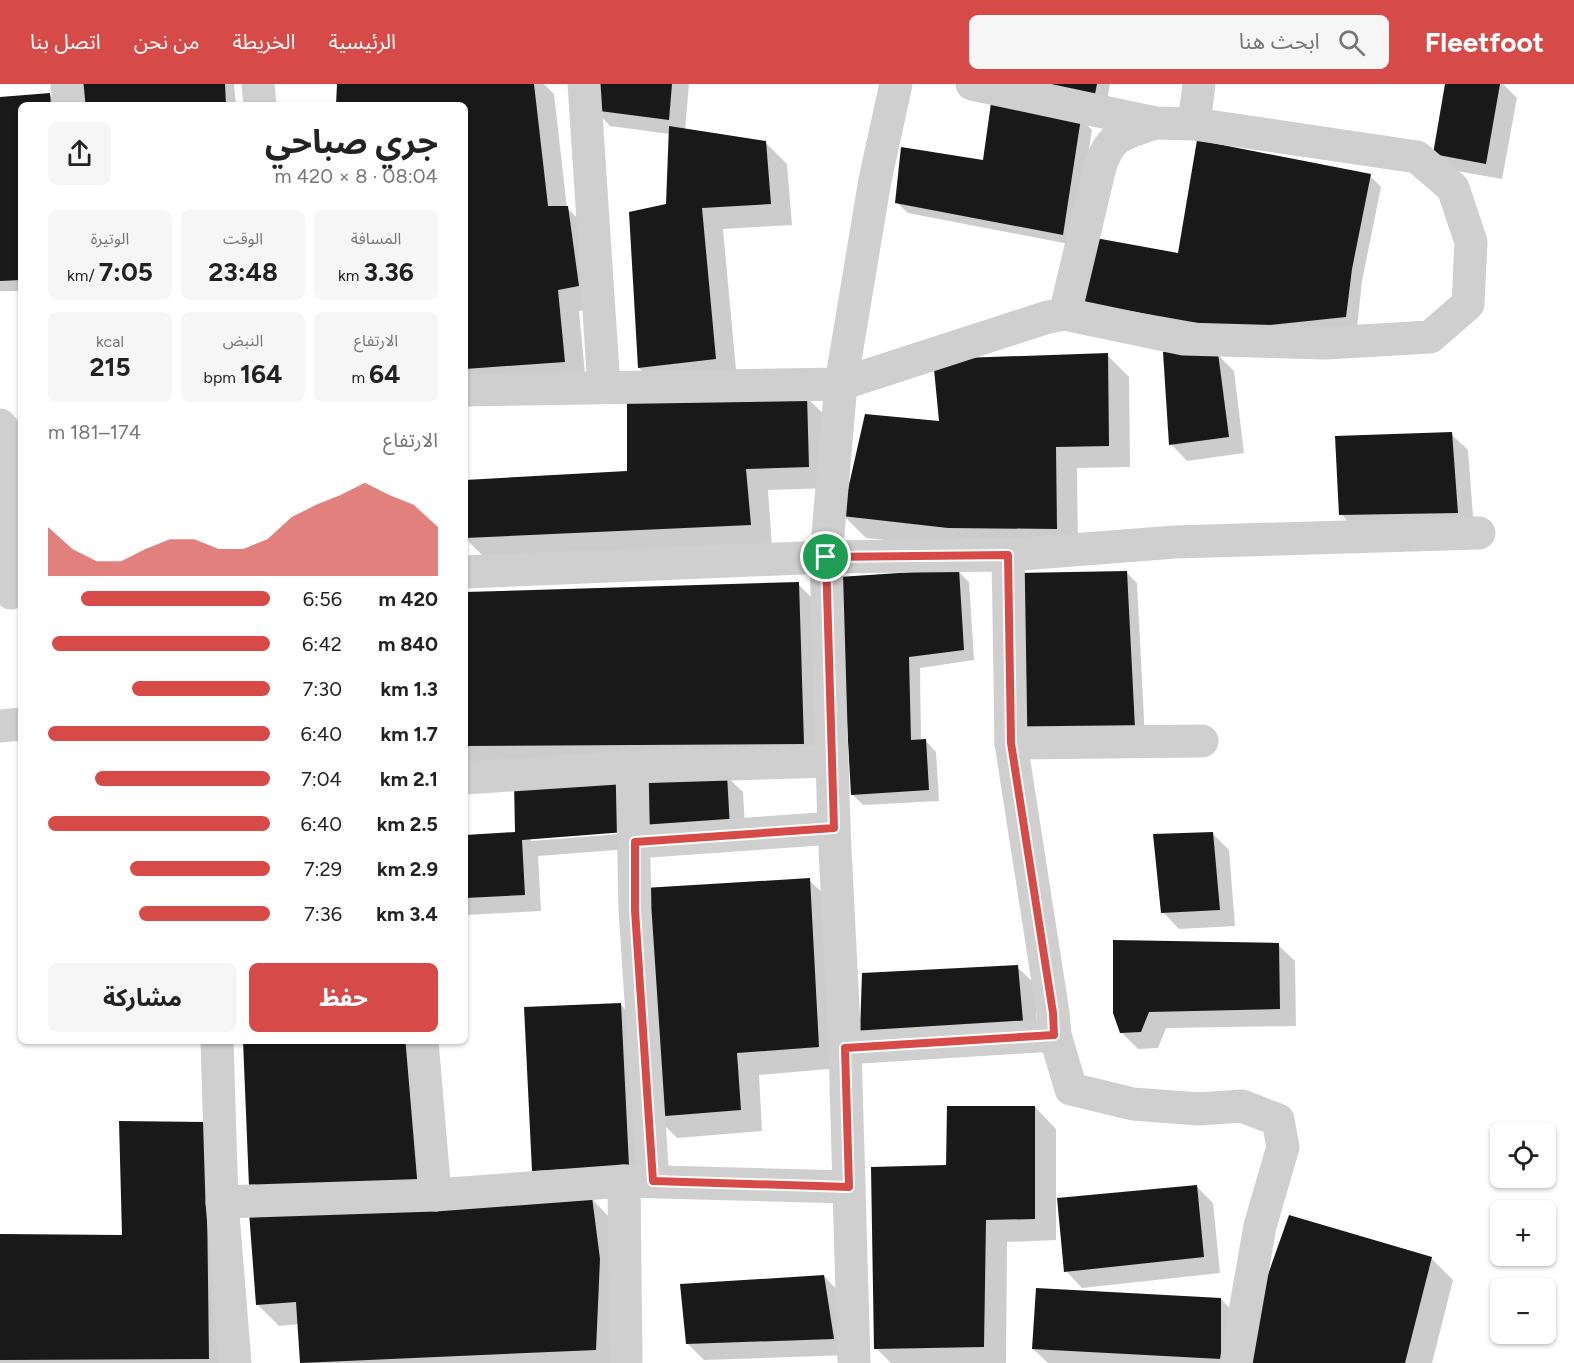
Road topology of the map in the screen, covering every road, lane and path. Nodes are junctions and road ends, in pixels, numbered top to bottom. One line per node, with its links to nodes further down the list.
1 (67, 84): 7 (street)
2 (258, 84): 8 (street)
3 (584, 84): 13 (street)
4 (896, 84): 12 (street)
5 (972, 84): 9 (street)
6 (1199, 84): 10 (street)
7 (69, 102)
8 (260, 102)
9 (1155, 123): 10 (street); 11 (street)
10 (1194, 124): 11 (street)
11 (1065, 314): 12 (street)
12 (841, 384): 13 (street); 18 (street)
13 (604, 387): 14 (street)
14 (468, 390)
15 (11, 434): 20 (street)
16 (1479, 533): 17 (street)
17 (1008, 555): 18 (street); 24 (street)
18 (826, 557): 19 (street); 25 (street)
19 (468, 572)
20 (11, 593)
21 (18, 724): 22 (street)
22 (0, 726)
23 (1202, 741): 24 (street)
24 (1011, 743): 30 (street)
25 (832, 760): 26 (street); 28 (street)
26 (632, 767): 27 (street); 29 (street)
27 (468, 778)
28 (834, 828): 29 (street); 33 (street)
29 (635, 842): 34 (street)
30 (1054, 1035): 33 (street); 41 (street)
31 (217, 1044): 37 (street)
32 (422, 1044): 36 (street)
33 (845, 1048): 35 (street)
34 (639, 1181): 35 (street); 36 (street); 39 (street)
35 (849, 1187): 40 (street)
36 (435, 1195): 37 (street)
37 (222, 1202): 38 (street)
38 (235, 1363)
39 (626, 1363)
40 (854, 1363)
41 (1236, 1363)

